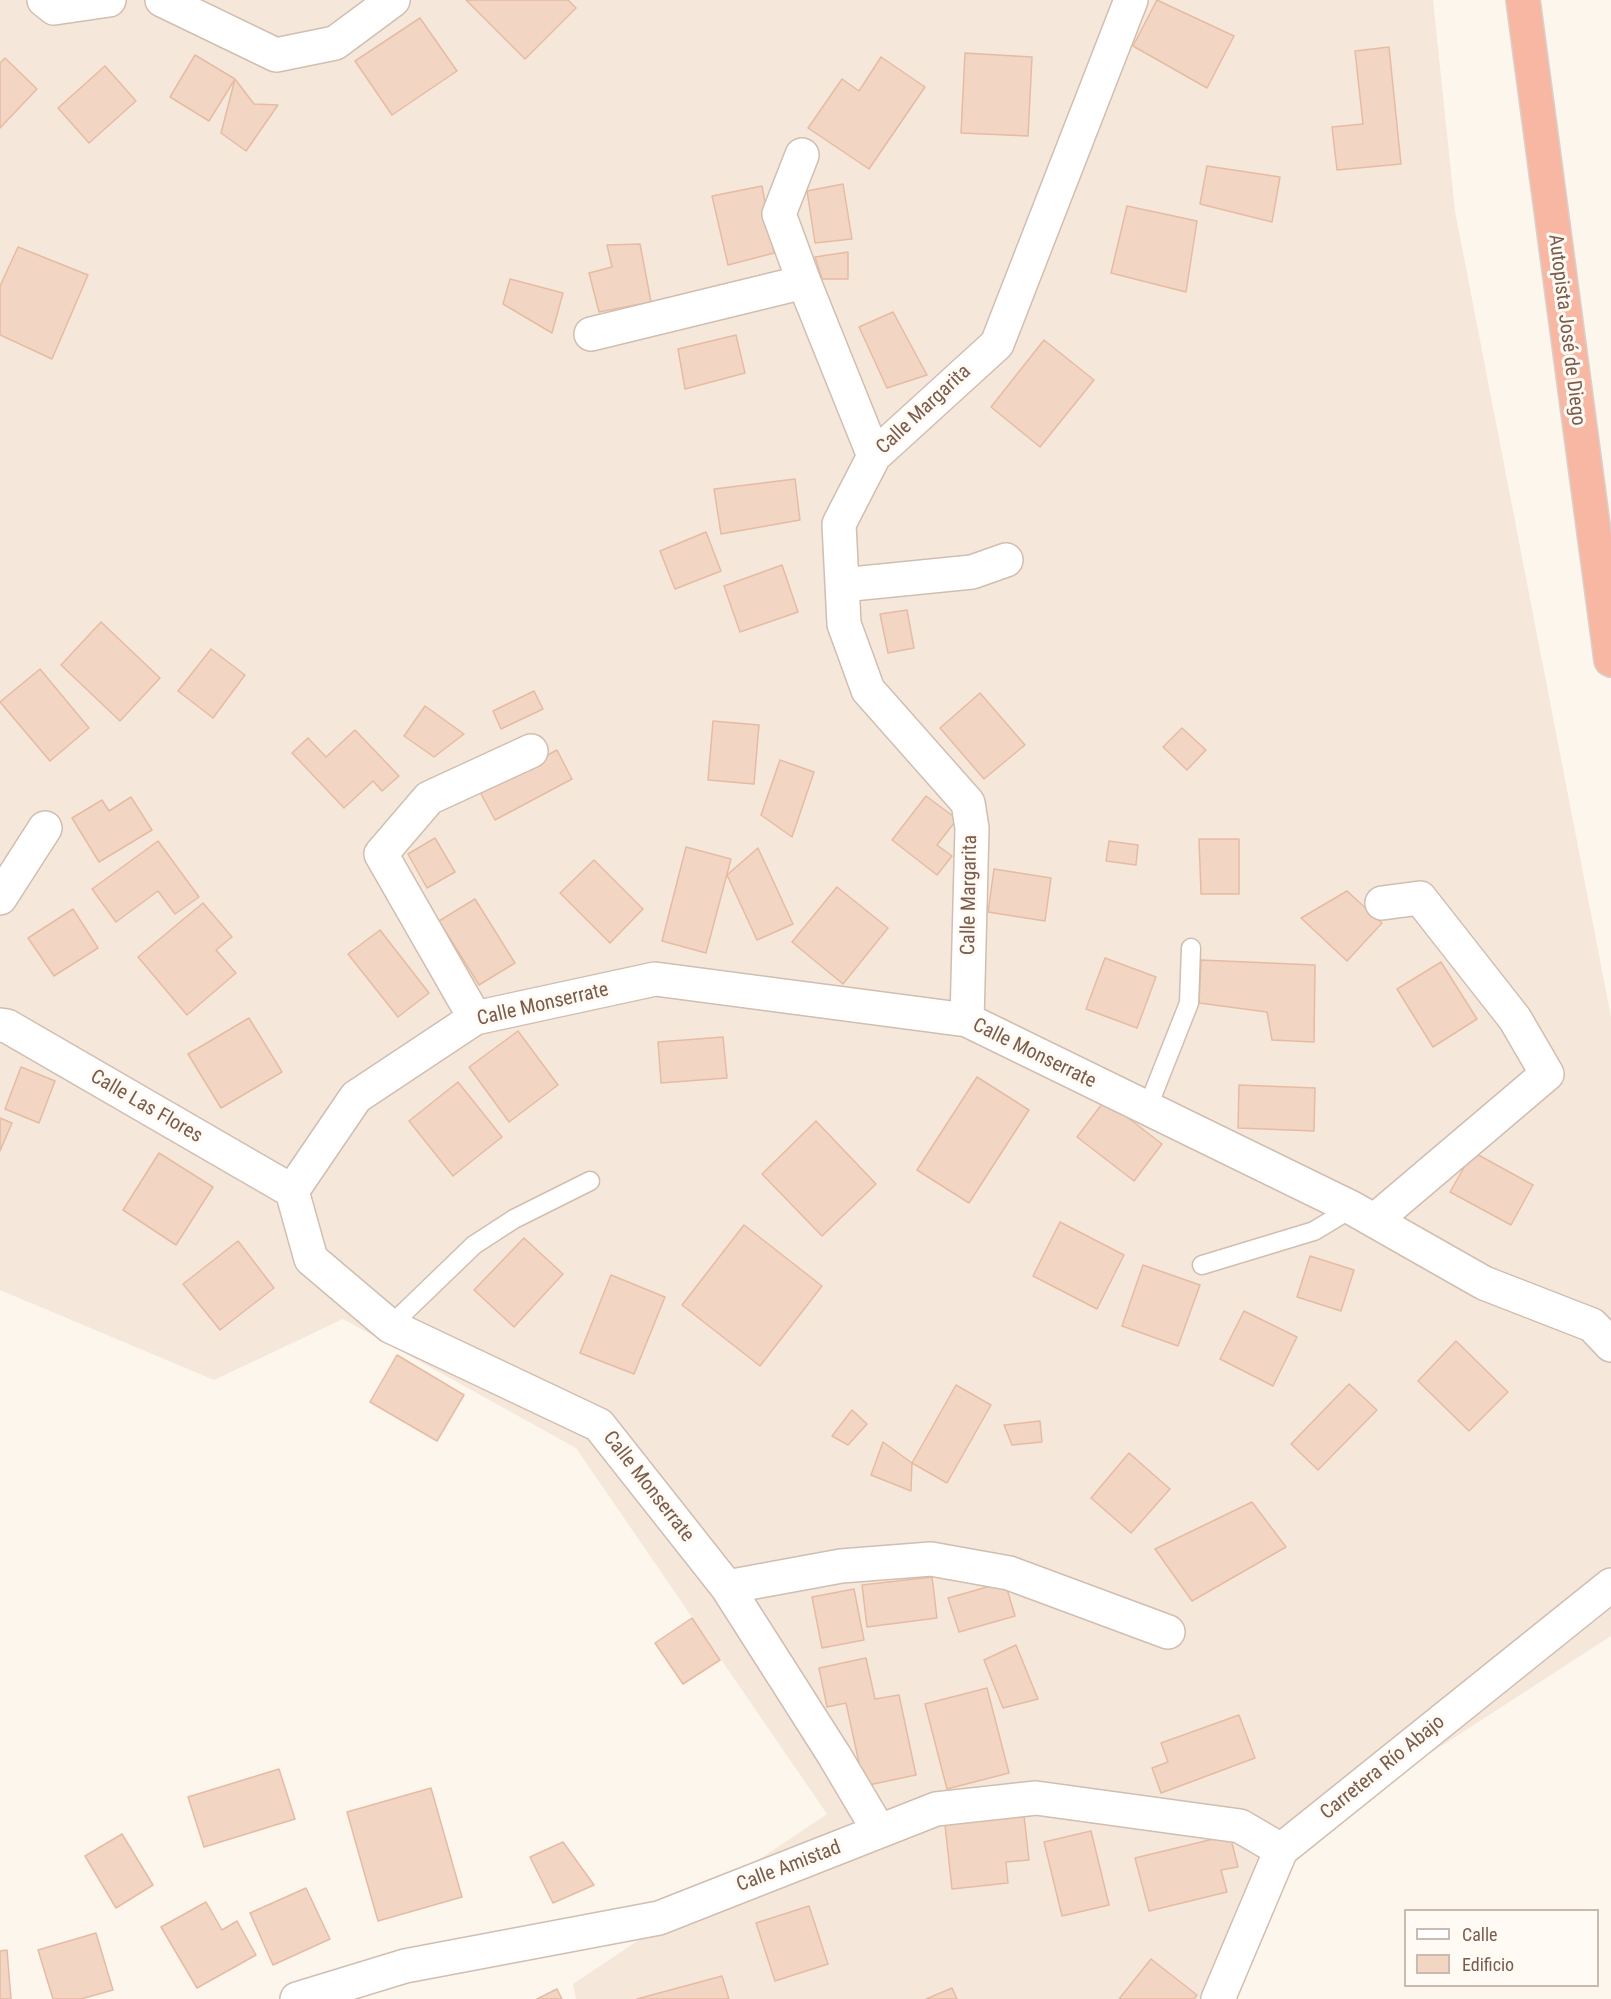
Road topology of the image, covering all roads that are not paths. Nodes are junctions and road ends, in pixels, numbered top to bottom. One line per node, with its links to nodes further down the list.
1 (44, 0): 2 (street)
2 (109, 0)
3 (162, 0): 4 (street)
4 (393, 0)
5 (1131, 0): 10 (street, Calle Margarita)
6 (1523, 0): 13 (highway, Autopista José de Diego)
7 (802, 156): 8 (street)
8 (804, 282): 9 (street); 10 (street)
9 (591, 334)
10 (874, 456): 12 (street, Calle Margarita)
11 (1006, 560): 12 (street)
12 (842, 585): 20 (street, Calle Margarita)
13 (1611, 660)
14 (531, 751): 19 (street)
15 (45, 828): 16 (street)
16 (0, 898)
17 (1382, 903): 25 (street)
18 (1191, 948): 22 (lane)
19 (475, 1018): 20 (street, Calle Monserrate); 24 (street, Calle Monserrate)
20 (967, 1020): 22 (street, Calle Monserrate)
21 (0, 1025): 24 (street, Calle Las Flores)
22 (1147, 1109): 25 (street, Calle Monserrate)
23 (590, 1181): 27 (lane)
24 (292, 1191): 27 (street, Calle Monserrate)
25 (1363, 1214): 26 (lane); 28 (street, Calle Monserrate)
26 (1202, 1265)
27 (390, 1326): 30 (street, Calle Monserrate)
28 (1611, 1346)
29 (1611, 1585): 33 (street, Carretera Río Abajo)
30 (727, 1587): 31 (street); 32 (street, Calle Monserrate)
31 (1168, 1632)
32 (879, 1832): 33 (street, Calle Amistad); 34 (street, Calle Amistad)
33 (1281, 1850): 35 (street, Carretera Río Abajo)
34 (297, 1999)
35 (1218, 1999)

